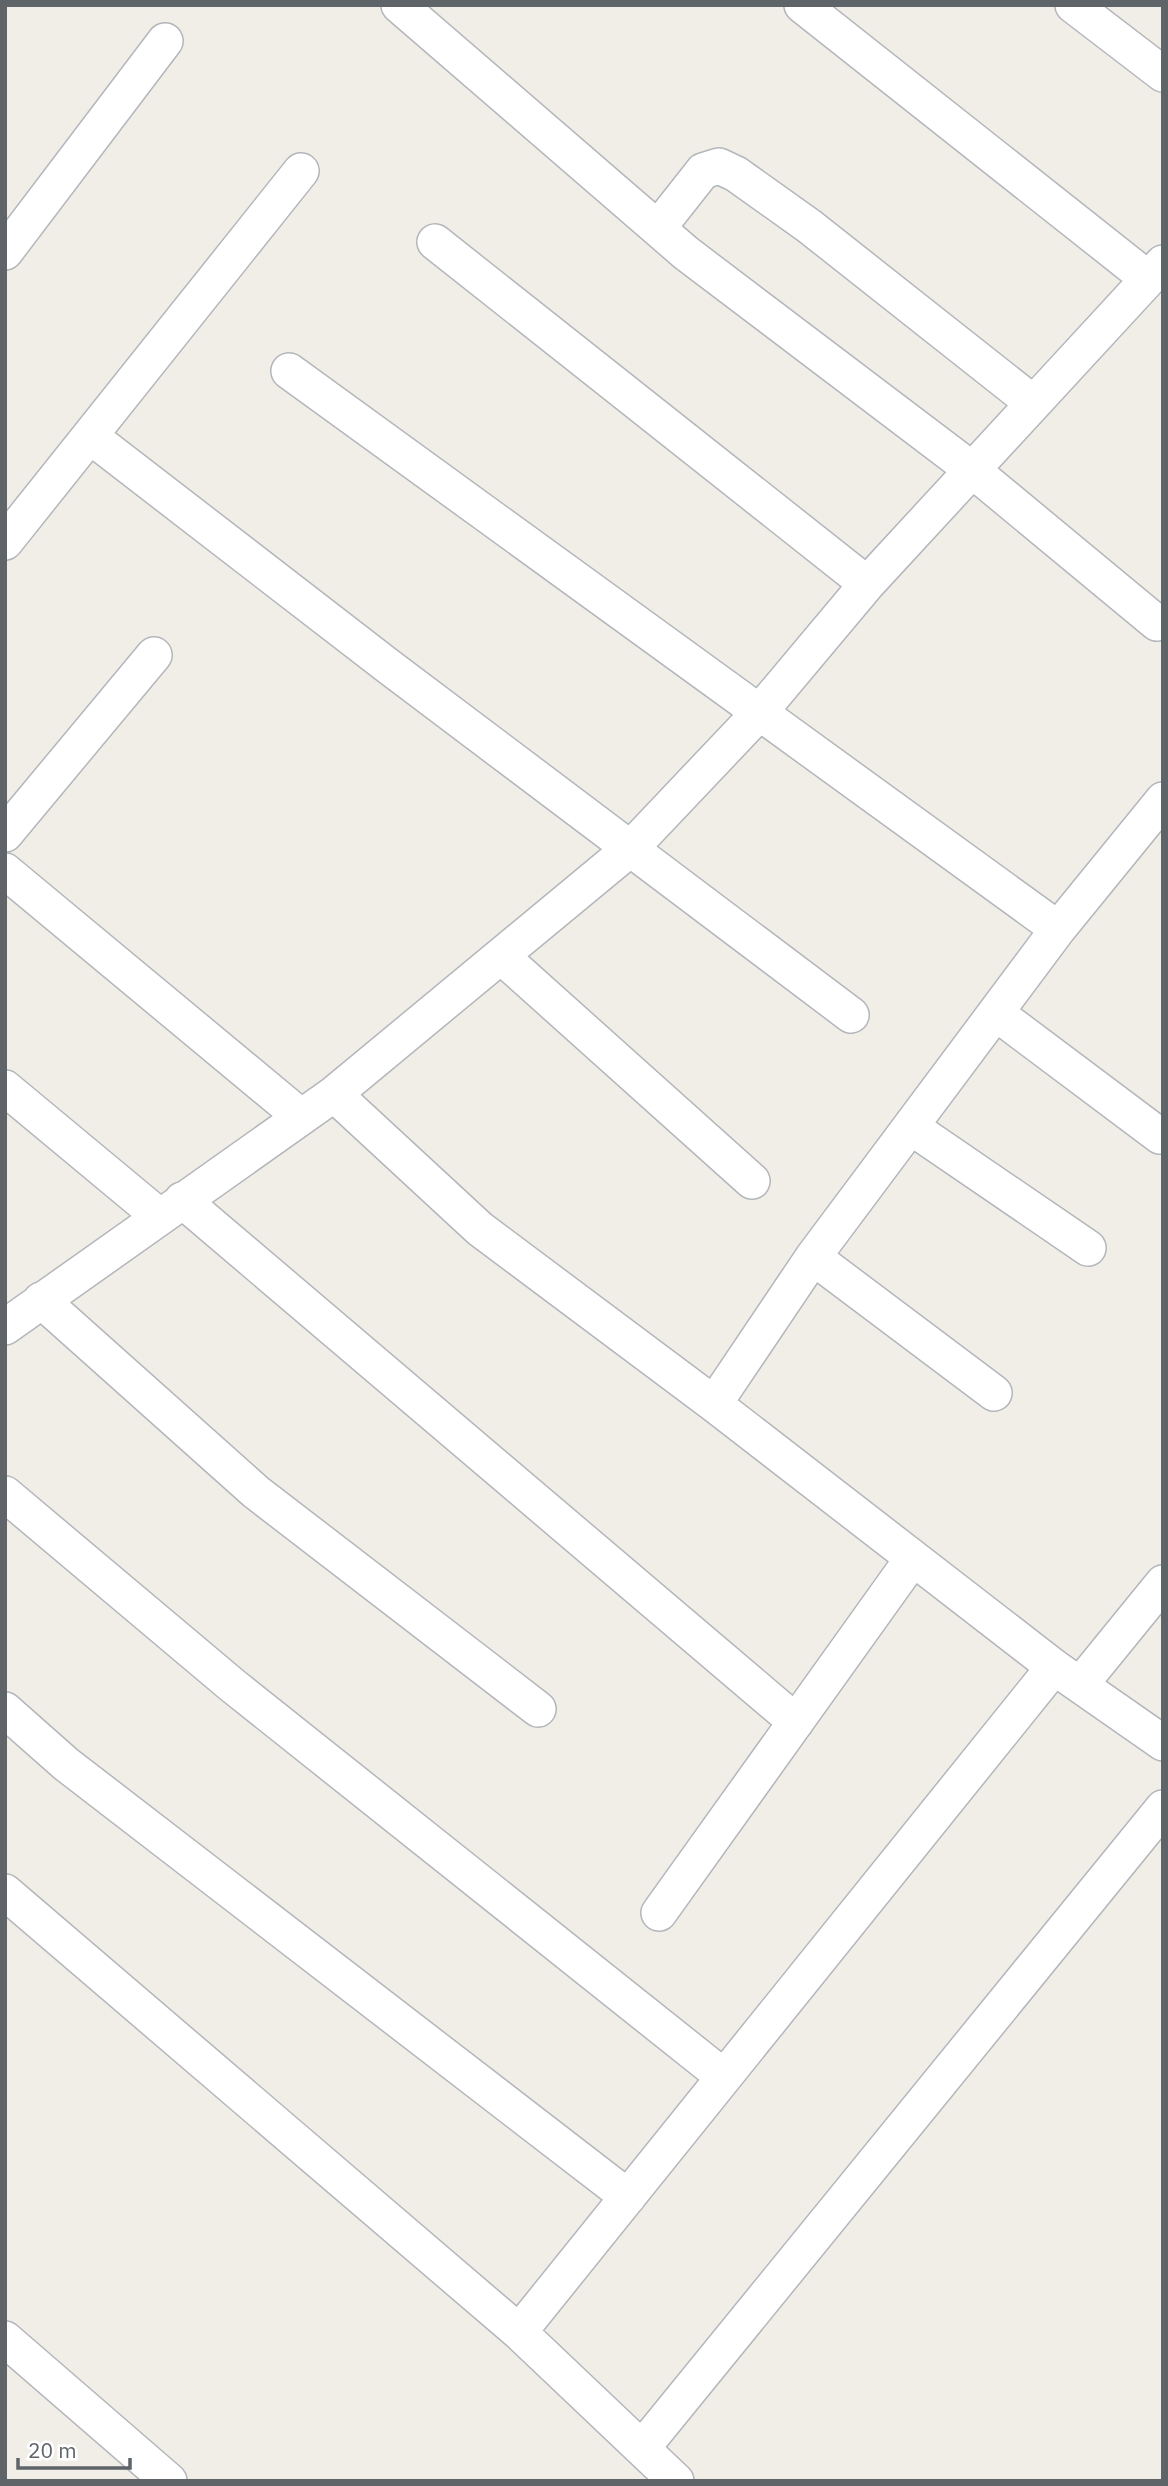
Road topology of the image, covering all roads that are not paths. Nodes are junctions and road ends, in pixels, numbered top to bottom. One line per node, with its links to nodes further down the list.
1 (398, 5): 7 (street)
2 (802, 5): 10 (street)
3 (1073, 5): 5 (street)
4 (165, 41): 9 (street)
5 (1163, 74)
6 (301, 171): 13 (street)
7 (658, 228): 12 (street); 14 (street)
8 (435, 242): 16 (street)
9 (5, 253)
10 (1155, 270): 12 (street)
11 (289, 371): 19 (street)
12 (1033, 403): 14 (street)
13 (90, 436): 15 (street); 22 (street)
14 (971, 469): 16 (street); 17 (street)
15 (5, 542)
16 (867, 584): 19 (street)
17 (1157, 623)
18 (154, 655): 21 (street)
19 (758, 714): 22 (street); 24 (street)
20 (1163, 800): 24 (street)
21 (5, 834)
22 (631, 848): 25 (street); 27 (street)
23 (5, 871): 30 (street)
24 (1058, 929): 26 (street)
25 (501, 956): 29 (street); 33 (street)
26 (996, 1013): 31 (street); 32 (street)
27 (851, 1015)
28 (5, 1088): 34 (street)
29 (334, 1094): 30 (street); 40 (street)
30 (300, 1116): 34 (street)
31 (911, 1127): 35 (street); 36 (street)
32 (1160, 1136)
33 (752, 1181)
34 (171, 1208): 37 (street); 47 (street)
35 (1088, 1248)
36 (813, 1257): 39 (street); 40 (street)
37 (41, 1300): 38 (street); 45 (street)
38 (5, 1326)
39 (994, 1393)
40 (714, 1404): 42 (street)
41 (5, 1494): 52 (street)
42 (913, 1558): 44 (street); 47 (street)
43 (1163, 1583): 44 (street)
44 (1067, 1676): 48 (street); 52 (street)
45 (538, 1709)
46 (5, 1710): 53 (street)
47 (796, 1722): 51 (street)
48 (1163, 1743)
49 (1163, 1808): 56 (street)
50 (5, 1892): 54 (street)
51 (659, 1913)
52 (724, 2077): 53 (street)
53 (628, 2197): 54 (street)
54 (519, 2332): 56 (street)
55 (5, 2339): 57 (street)
56 (643, 2447): 58 (street)
57 (169, 2481)
58 (676, 2481)

